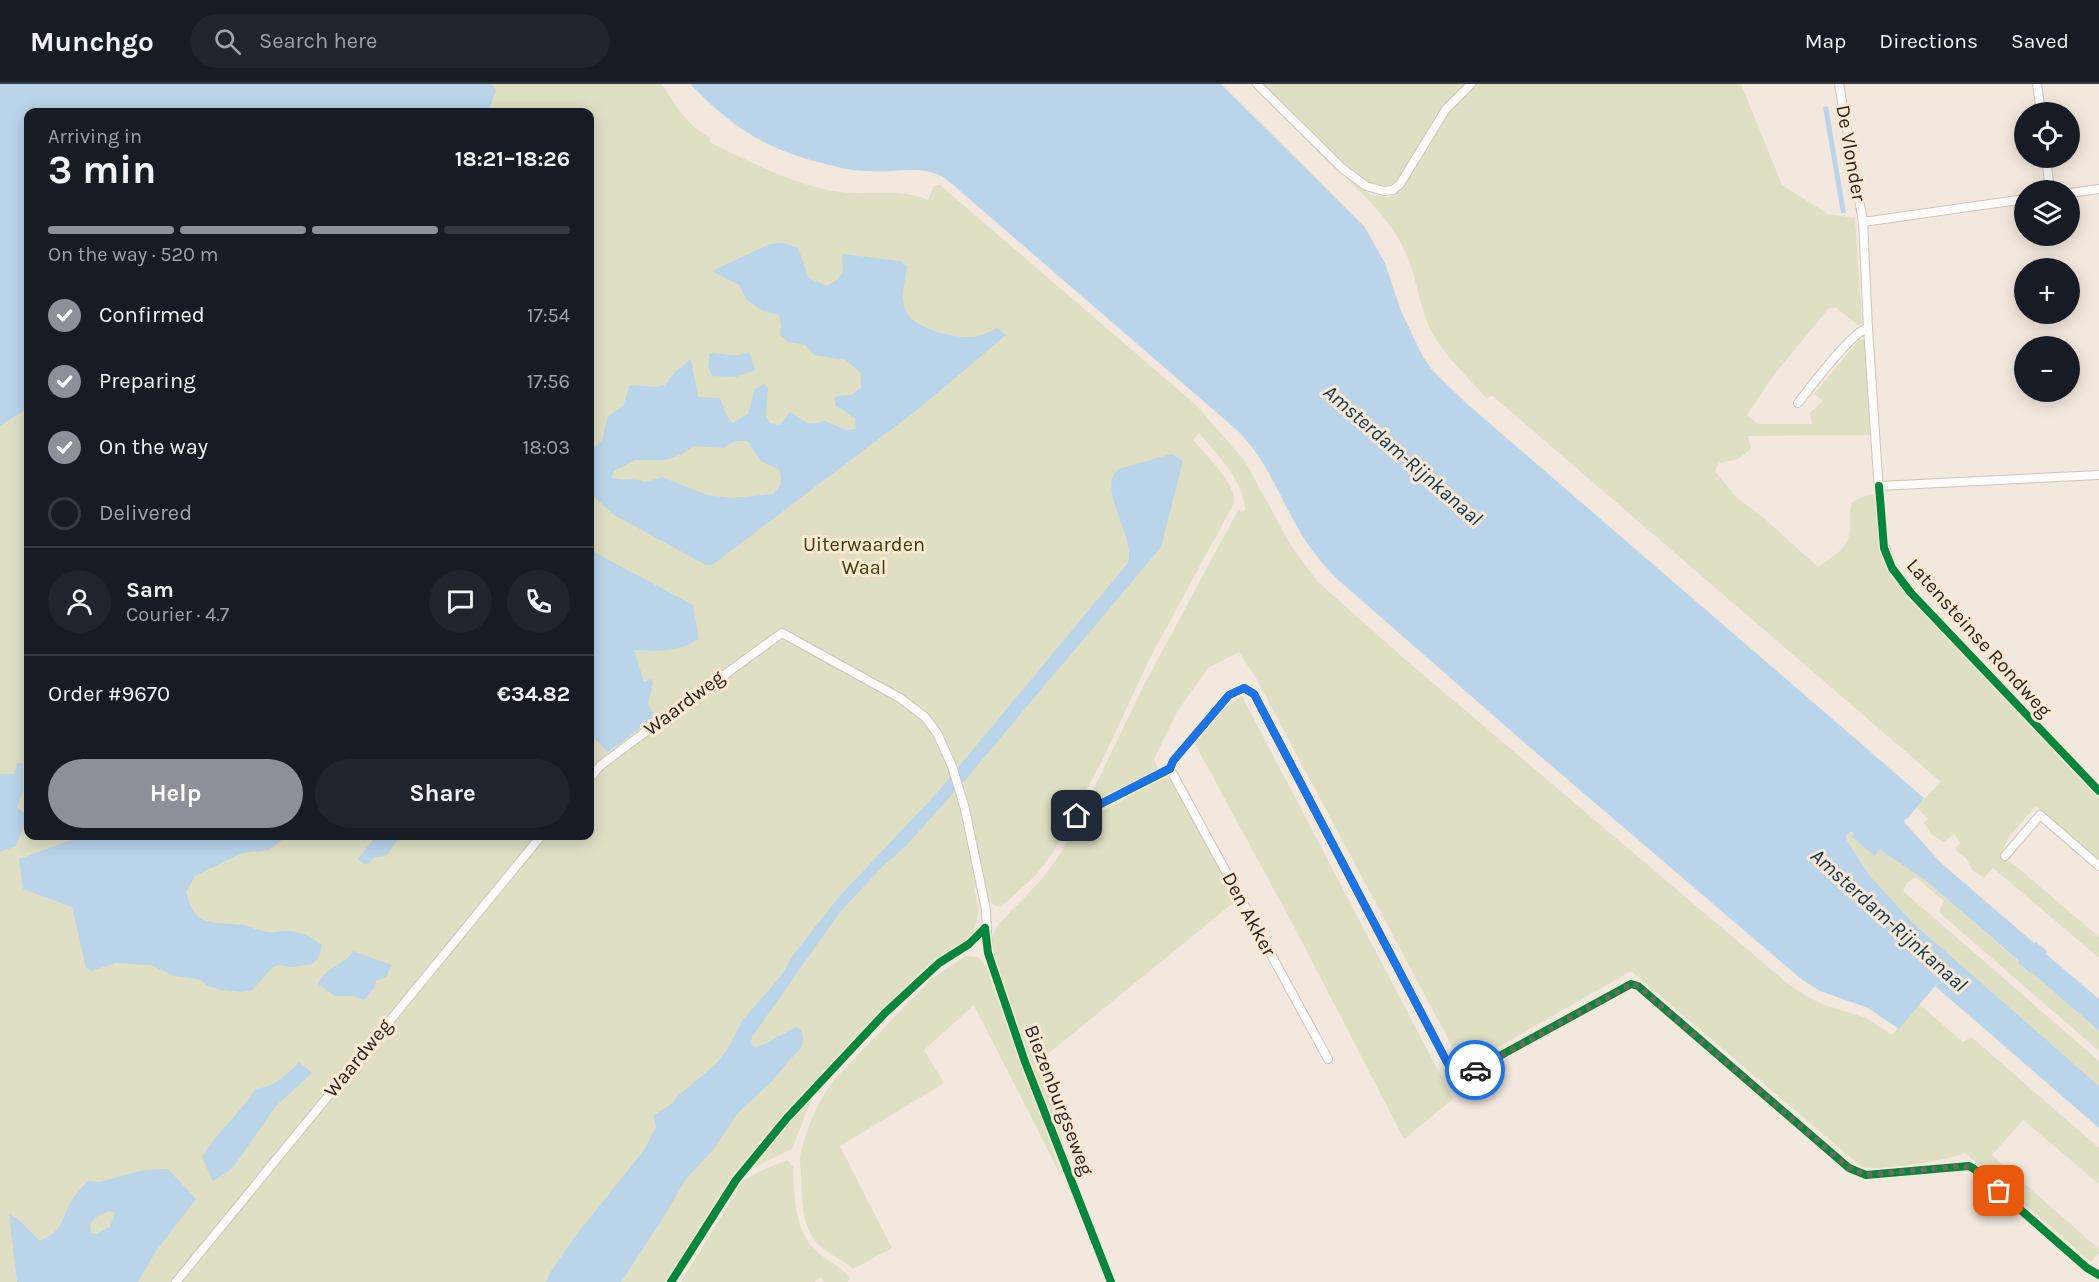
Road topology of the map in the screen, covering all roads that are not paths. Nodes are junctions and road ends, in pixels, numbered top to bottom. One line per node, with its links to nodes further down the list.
1 (1257, 84): 2 (street)
2 (1472, 84)
3 (1839, 84): 9 (street, De Vlonder)
4 (2037, 84): 5 (street)
5 (2040, 102)
6 (2099, 189): 7 (street)
7 (2080, 192)
8 (2014, 201): 9 (street)
9 (1863, 222): 10 (street, Latensteinse Rondweg)
10 (1868, 328): 11 (street); 13 (street, Latensteinse Rondweg)
11 (1798, 403)
12 (2099, 475): 13 (street)
13 (1879, 486): 17 (street, Latensteinse Rondweg)
14 (782, 633): 16 (street, Waardweg); 25 (street, Biezenburgseweg)
15 (1170, 768): 18 (street); 22 (street, Den Akker); 23 (street)
16 (594, 773)
17 (2099, 791)
18 (1077, 816)
19 (538, 840): 24 (street, Waardweg)
20 (2004, 856): 21 (street)
21 (2099, 866)
22 (1328, 1059)
23 (2099, 1275)
24 (176, 1282)
25 (1111, 1282)

